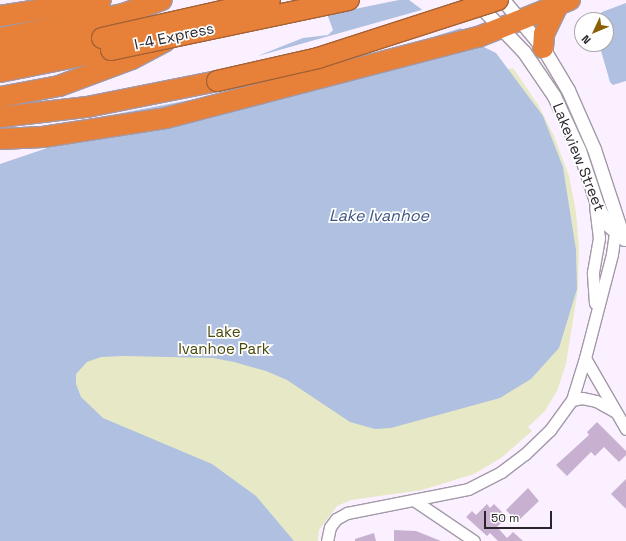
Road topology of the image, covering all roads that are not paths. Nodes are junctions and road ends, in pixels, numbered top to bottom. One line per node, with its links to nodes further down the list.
1 (101, 0): 10 (highway)
2 (162, 0): 13 (highway)
3 (243, 0): 18 (highway)
4 (270, 0): 14 (highway, I-4 Express, bridge)
5 (348, 0): 14 (highway, I-4 Express, bridge)
6 (474, 0): 12 (street, Lakeview Street)
7 (498, 0): 19 (highway, bridge)
8 (503, 0): 11 (street, Lakeview Street)
9 (564, 3): 11 (highway); 15 (highway)
10 (0, 16)
11 (521, 20): 12 (highway); 15 (street, Lakeview Street)
12 (502, 27): 20 (highway); 21 (street, Lakeview Street)
13 (0, 38)
14 (107, 44): 16 (highway, I-4 Express); 17 (highway, I-4 Express)
15 (543, 48): 22 (street, Lakeview Street)
16 (0, 54)
17 (0, 72)
18 (0, 97)
19 (0, 117)
20 (0, 139)
21 (591, 192): 22 (street, Lakeview Street); 23 (street)
22 (622, 238): 23 (street)
23 (595, 312): 24 (street)
24 (585, 358): 25 (street); 26 (street)
25 (572, 400): 26 (street); 28 (street)
26 (614, 411): 27 (street)
27 (626, 429)
28 (415, 501): 29 (street); 30 (street)
29 (327, 541)
30 (474, 541)

